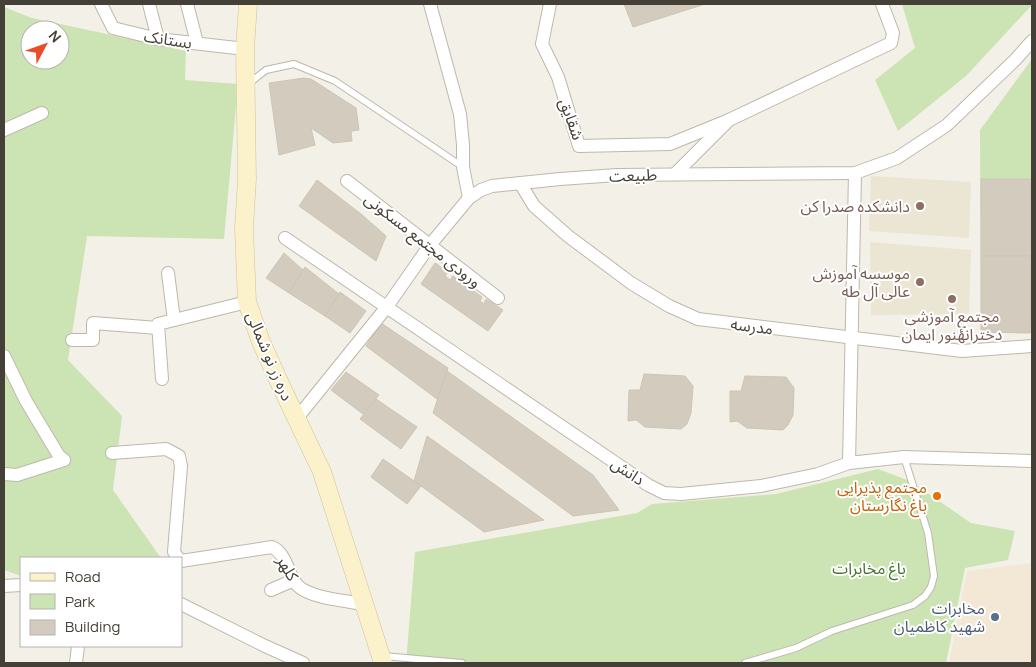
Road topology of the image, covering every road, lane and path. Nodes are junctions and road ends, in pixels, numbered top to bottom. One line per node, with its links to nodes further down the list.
1 (149, 4): 8 (street)
2 (187, 4): 10 (street)
3 (248, 4): 11 (street, دره زر نو شمالی)
4 (430, 4): 16 (street)
5 (550, 4): 14 (street, شقایق)
6 (882, 4): 14 (street, شقایق)
7 (102, 6): 8 (street, بستانک)
8 (158, 39): 10 (street, بستانک)
9 (1032, 41): 17 (street, طبیعت)
10 (197, 44): 11 (street, بستانک)
11 (245, 49): 12 (street, دره زر نو شمالی)
12 (245, 86): 16 (lane); 26 (street, دره زر نو شمالی)
13 (42, 113): 15 (street)
14 (730, 120): 18 (street, شقایق)
15 (4, 130)
16 (463, 167): 21 (street)
17 (855, 173): 18 (street, طبیعت); 30 (street)
18 (675, 174): 20 (street, طبیعت)
19 (347, 181): 23 (street, ورودی مجتمع مسکونی)
20 (520, 183): 21 (street, طبیعت); 30 (street, مدرسه)
21 (469, 198): 23 (street, طبیعت)
22 (285, 238): 27 (street, دانش)
23 (430, 245): 25 (street, ورودی مجتمع مسکونی); 27 (street, طبیعت)
24 (168, 273): 28 (street)
25 (498, 298)
26 (247, 302): 28 (street); 35 (street, دره زر نو شمالی)
27 (386, 308): 35 (street, طبیعت); 39 (street, دانش)
28 (174, 320): 29 (street)
29 (158, 328): 31 (street); 34 (street)
30 (852, 338): 32 (street, مدرسه); 39 (street)
31 (72, 340)
32 (1032, 346)
33 (4, 356): 40 (street)
34 (162, 379)
35 (297, 418): 48 (street, دره زر نو شمالی)
36 (112, 453): 41 (street)
37 (904, 457): 38 (street, دانش); 39 (street, دانش); 54 (lane)
38 (1032, 461)
39 (849, 462)
40 (4, 474)
41 (177, 557)
42 (182, 560): 43 (street, کلهر)
43 (294, 580): 46 (street); 48 (street, کلهر)
44 (4, 586): 45 (street)
45 (20, 586)
46 (271, 590)
47 (182, 604): 52 (street)
48 (364, 604): 50 (street, دره زر نو شمالی)
49 (78, 647): 51 (street)
50 (382, 660): 53 (lane)
51 (76, 663)
52 (303, 663)
53 (462, 663)
54 (745, 663)

